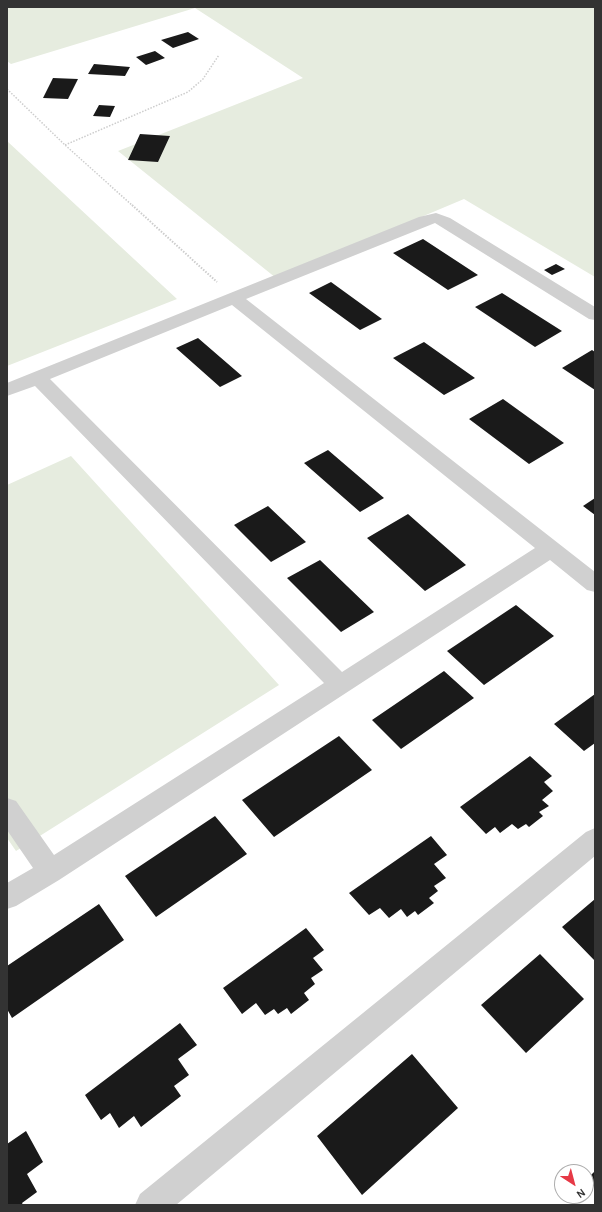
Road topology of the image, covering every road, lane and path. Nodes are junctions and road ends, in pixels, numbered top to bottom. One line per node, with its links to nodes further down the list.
1 (219, 55): 3 (path)
2 (7, 89): 3 (path)
3 (65, 145): 4 (path)
4 (233, 297): 5 (street); 6 (street); 8 (street)
5 (595, 316)
6 (38, 378): 7 (street); 10 (street)
7 (7, 390)
8 (550, 549): 9 (street); 10 (street)
9 (595, 584)
10 (340, 685): 13 (street)
11 (7, 809): 13 (street)
12 (595, 840): 15 (street)
13 (50, 872): 14 (street)
14 (7, 897)
15 (151, 1205)

